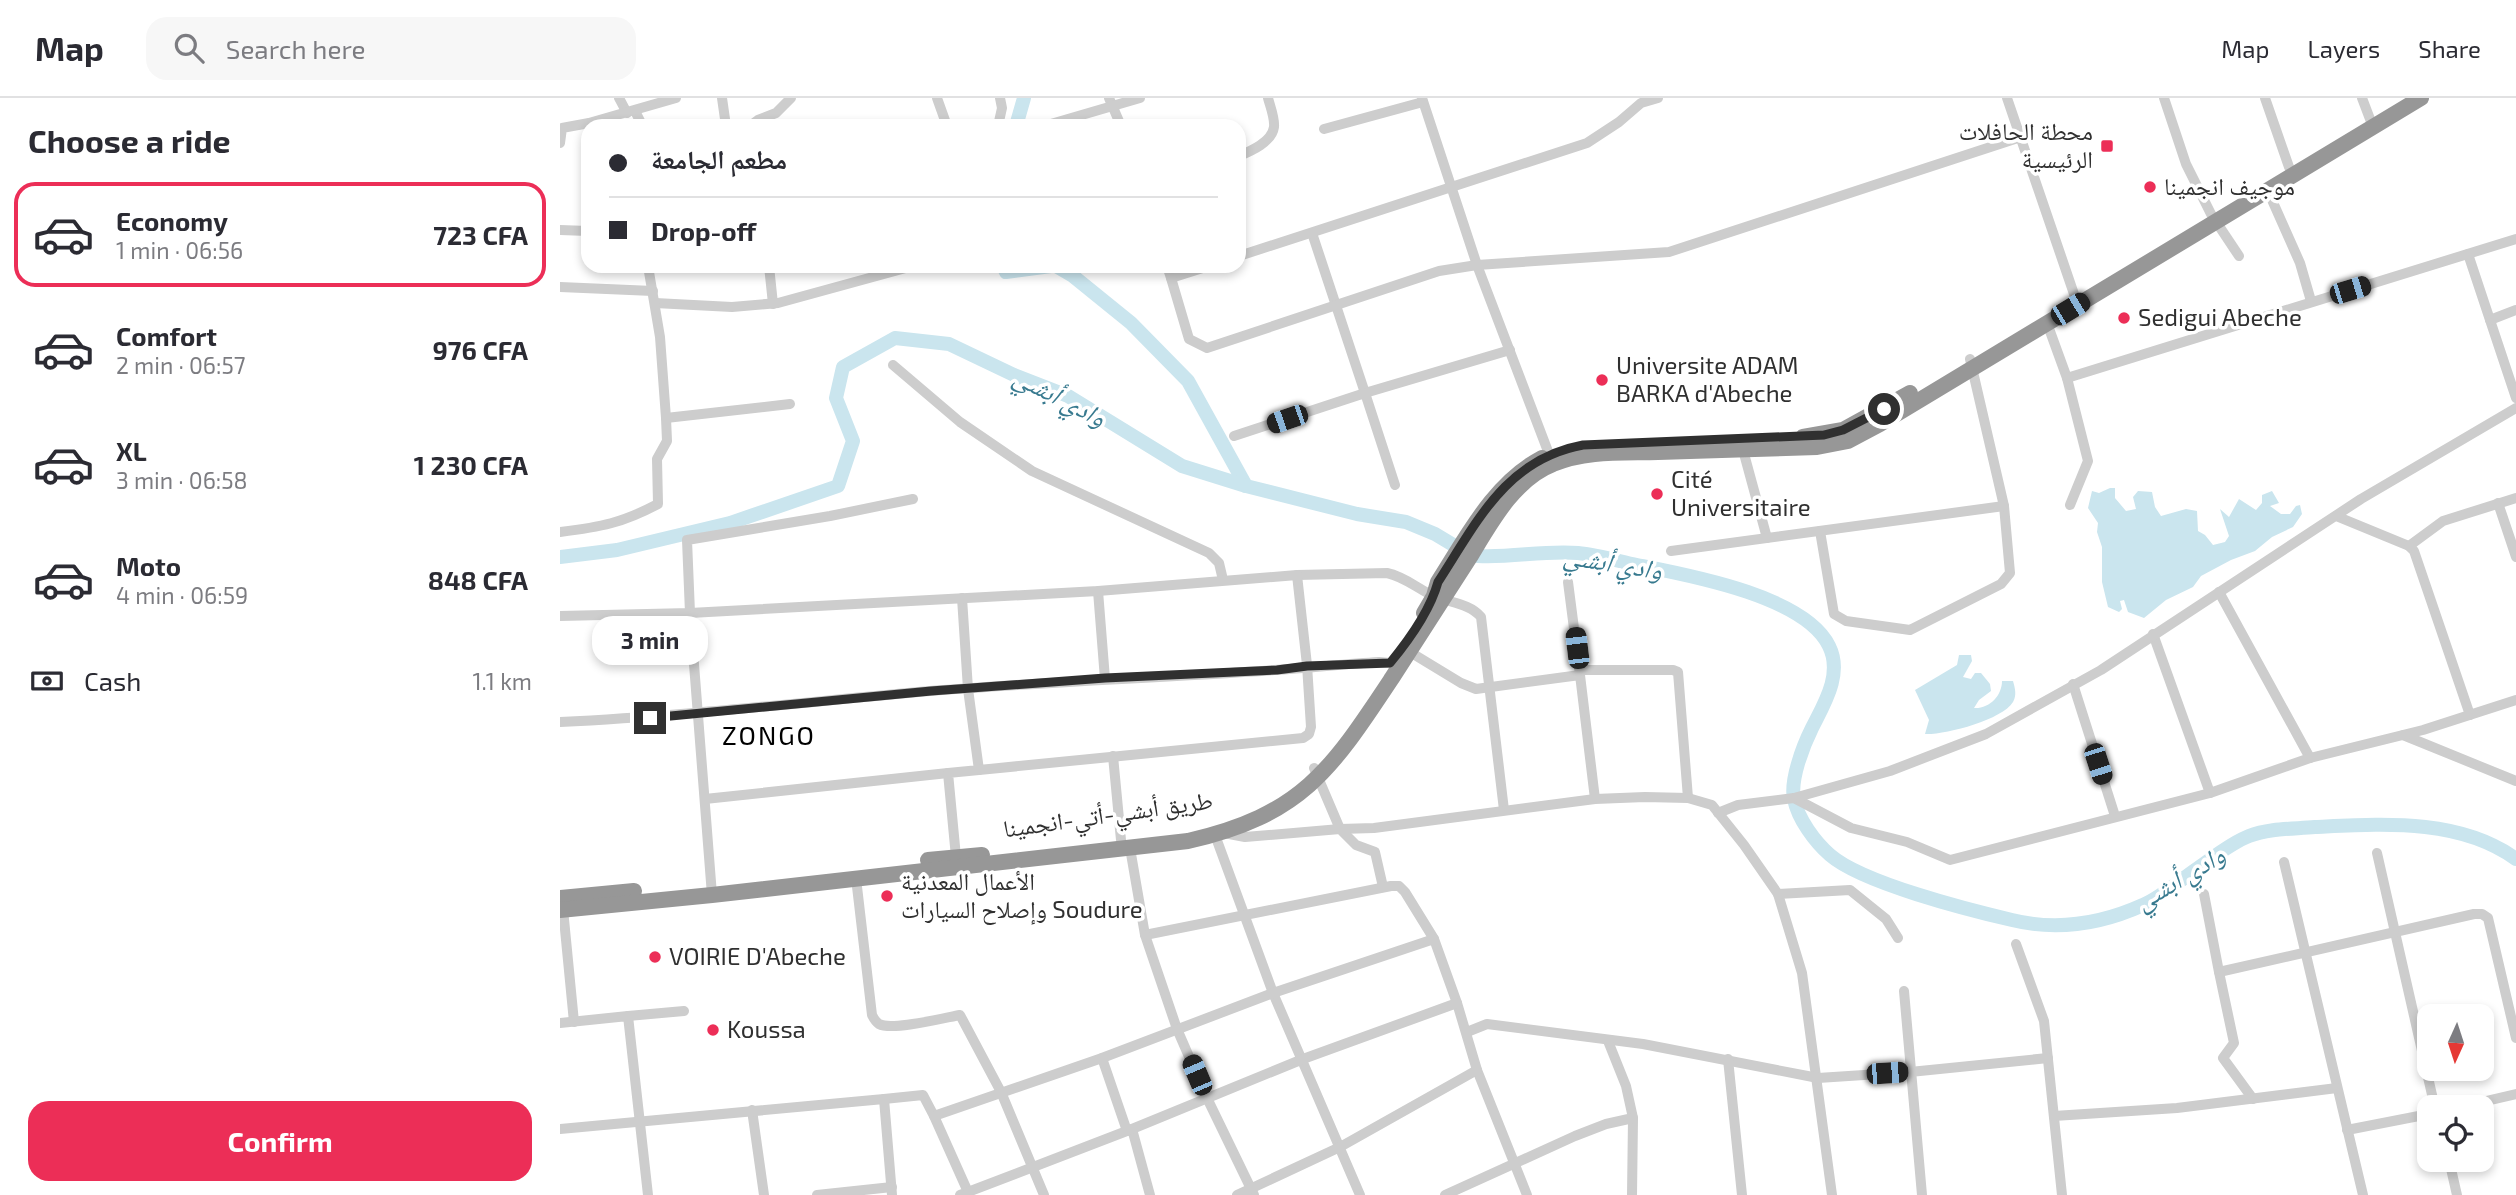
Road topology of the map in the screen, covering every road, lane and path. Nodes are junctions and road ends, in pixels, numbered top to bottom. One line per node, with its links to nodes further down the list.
1 (619, 98): 18 (street)
2 (676, 98): 18 (street)
3 (722, 98): 21 (street)
4 (791, 98): 22 (street)
5 (937, 98): 23 (street)
6 (999, 98): 24 (street)
7 (1140, 98): 17 (street)
8 (1268, 98): 33 (street)
9 (1658, 98): 35 (street)
10 (2007, 98): 31 (street)
11 (2164, 98): 37 (street)
12 (2265, 98): 34 (street)
13 (2362, 98): 29 (street)
14 (2401, 98): 29 (highway)
15 (2421, 98): 29 (highway)
16 (1422, 100): 30 (street); 35 (street)
17 (1111, 102): 25 (street); 26 (street)
18 (631, 112): 19 (street); 20 (street)
19 (586, 119)
20 (637, 119)
21 (725, 119)
22 (764, 119)
23 (944, 119)
24 (1000, 119)
25 (1064, 119)
26 (1118, 119)
27 (581, 120): 28 (street)
28 (561, 123): 32 (street)
29 (2371, 123): 34 (highway); 36 (highway)
30 (1324, 129)
31 (2021, 137): 45 (street); 55 (street)
32 (560, 143)
33 (1246, 152)
34 (2289, 167): 37 (highway)
35 (1451, 187): 40 (street); 45 (street)
36 (2268, 191): 37 (highway); 56 (street)
37 (2213, 218): 44 (street); 46 (highway)
38 (560, 230): 39 (street)
39 (581, 231)
40 (1312, 233): 42 (street); 59 (street)
41 (2516, 239): 43 (street)
42 (1246, 254)
43 (2468, 254): 56 (street); 61 (street)
44 (2239, 256)
45 (1477, 265): 59 (street); 63 (street)
46 (2135, 266): 55 (highway); 62 (highway)
47 (649, 273): 54 (street)
48 (770, 273): 58 (street)
49 (887, 273): 58 (street)
50 (1169, 273): 52 (street)
51 (1187, 273): 52 (street)
52 (1171, 278): 59 (street)
53 (560, 287): 54 (street)
54 (653, 290): 57 (street)
55 (2075, 297): 64 (highway)
56 (2311, 301): 66 (street)
57 (655, 303): 58 (street); 71 (street)
58 (773, 304)
59 (1337, 306): 67 (street)
60 (2516, 310): 61 (street)
61 (2490, 320): 68 (street)
62 (2047, 323): 64 (highway); 66 (street)
63 (1510, 350): 67 (street); 74 (street)
64 (1972, 363): 73 (highway); 80 (street)
65 (893, 365): 90 (street)
66 (2067, 378): 79 (street)
67 (1365, 393): 72 (street); 75 (street)
68 (2516, 398)
69 (790, 404): 71 (street)
70 (2516, 408): 82 (street)
71 (666, 418): 84 (street)
72 (1234, 436)
73 (1741, 444): 74 (highway); 81 (highway); 85 (street)
74 (1549, 454): 81 (highway)
75 (1395, 485)
76 (2516, 498): 78 (street)
77 (914, 499): 96 (street)
78 (2498, 503): 86 (street); 88 (street)
79 (2070, 505)
80 (2004, 506): 83 (street); 83 (street)
81 (1489, 515): 93 (highway)
82 (2336, 516): 86 (street); 94 (street)
83 (1820, 531): 85 (street)
84 (560, 532)
85 (1767, 538): 87 (street)
86 (2409, 546): 109 (street)
87 (1671, 551)
88 (2516, 556)
89 (1297, 575): 90 (street); 93 (street); 101 (street)
90 (1223, 580): 92 (street)
91 (1568, 582): 102 (street)
92 (1098, 591): 95 (street); 103 (street)
93 (1442, 592): 99 (highway); 105 (street)
94 (2219, 593): 98 (street); 113 (street)
95 (962, 598): 96 (street); 106 (street)
96 (690, 613): 97 (street); 108 (street)
97 (560, 616)
98 (2153, 634): 104 (street); 118 (street)
99 (1406, 650): 100 (highway); 105 (street)
100 (1394, 665): 101 (street); 116 (highway)
101 (1307, 666): 103 (street); 112 (street)
102 (1580, 672): 105 (street); 119 (street); 122 (street)
103 (1105, 678): 106 (street)
104 (2073, 684): 120 (street); 125 (street)
105 (1489, 687): 123 (street)
106 (968, 689): 108 (street); 114 (street)
107 (2516, 700): 109 (street)
108 (698, 714): 110 (street); 121 (street)
109 (2470, 715): 111 (street)
110 (560, 722)
111 (2403, 735): 113 (street); 117 (street)
112 (1113, 756): 114 (street); 128 (street)
113 (2310, 758): 118 (street)
114 (979, 770): 115 (street)
115 (948, 773): 121 (street); 130 (street)
116 (1316, 773): 126 (street); 127 (highway); 128 (highway, طريق أبشي-أتي-انجمينا)
117 (2516, 781)
118 (2210, 793): 125 (street)
119 (1688, 798): 122 (street); 124 (street)
120 (1794, 798): 124 (street); 125 (street)
121 (705, 799): 135 (street)
122 (1595, 799): 123 (street)
123 (1504, 810): 126 (street)
124 (1718, 813): 136 (street)
125 (2115, 817)
126 (1340, 829): 127 (street); 134 (street)
127 (1220, 834): 128 (highway); 139 (street)
128 (1125, 844): 131 (highway); 141 (street)
129 (2376, 853): 140 (street)
130 (956, 857): 131 (highway, طريق أبشي-أتي-انجمينا); 135 (highway, طريق أبشي-أتي-انجمينا)
131 (1000, 858): 133 (highway)
132 (2284, 862): 145 (street)
133 (856, 878): 135 (highway); 166 (street)
134 (1383, 887): 139 (street); 143 (street)
135 (712, 890): 138 (highway)
136 (1778, 894): 142 (street); 164 (street)
137 (2204, 894): 146 (street)
138 (561, 906): 152 (street)
139 (1244, 917): 141 (street); 148 (street)
140 (2394, 931): 145 (street); 156 (street); 168 (street)
141 (1145, 935): 154 (street)
142 (1898, 938)
143 (1434, 939): 148 (street); 149 (street)
144 (2016, 944): 159 (street)
145 (2305, 954): 146 (street); 165 (street)
146 (2219, 972): 170 (street)
147 (1904, 991): 163 (street)
148 (1273, 993): 154 (street); 160 (street)
149 (1457, 1003): 155 (street); 160 (street)
150 (684, 1011): 151 (street)
151 (628, 1016): 152 (street); 178 (street)
152 (574, 1022): 153 (street)
153 (560, 1023)
154 (1177, 1029): 158 (street); 169 (street)
155 (1467, 1032): 157 (street); 162 (street)
156 (2516, 1038)
157 (1608, 1041): 161 (street); 177 (street)
158 (1102, 1058): 166 (street); 180 (street)
159 (2048, 1058): 163 (street); 175 (street)
160 (1303, 1059): 169 (street); 182 (street)
161 (1728, 1059): 164 (street); 199 (street)
162 (1477, 1070): 182 (street); 183 (street)
163 (1910, 1072): 164 (street); 201 (street)
164 (1818, 1078): 200 (street)
165 (2337, 1088): 170 (street); 181 (street)
166 (1001, 1093): 174 (street); 184 (street)
167 (2516, 1094): 171 (street)
168 (2432, 1095)
169 (1207, 1098): 180 (street); 187 (street)
170 (2253, 1099): 175 (street)
171 (2494, 1099)
172 (884, 1100): 173 (street); 174 (street); 186 (street)
173 (752, 1110): 178 (street); 190 (street)
174 (934, 1116): 188 (street)
175 (2054, 1116): 202 (street)
176 (2417, 1116): 181 (street)
177 (1633, 1118): 183 (street); 198 (street)
178 (639, 1121): 179 (street); 189 (street)
179 (560, 1129)
180 (1129, 1130): 184 (street); 193 (street)
181 (2347, 1130): 203 (street)
182 (1340, 1147): 187 (street); 195 (street)
183 (1515, 1165): 196 (street); 197 (street)
184 (1033, 1168): 188 (street); 192 (street)
185 (2452, 1172): 204 (street)
186 (892, 1191): 191 (street)
187 (1252, 1191): 194 (street)
188 (964, 1194)
189 (648, 1195)
190 (764, 1195)
191 (817, 1195)
192 (1044, 1195)
193 (1150, 1195)
194 (1237, 1195)
195 (1360, 1195)
196 (1445, 1195)
197 (1527, 1195)
198 (1632, 1195)
199 (1742, 1195)
200 (1832, 1195)
201 (1922, 1195)
202 (2062, 1195)
203 (2363, 1195)
204 (2457, 1195)

